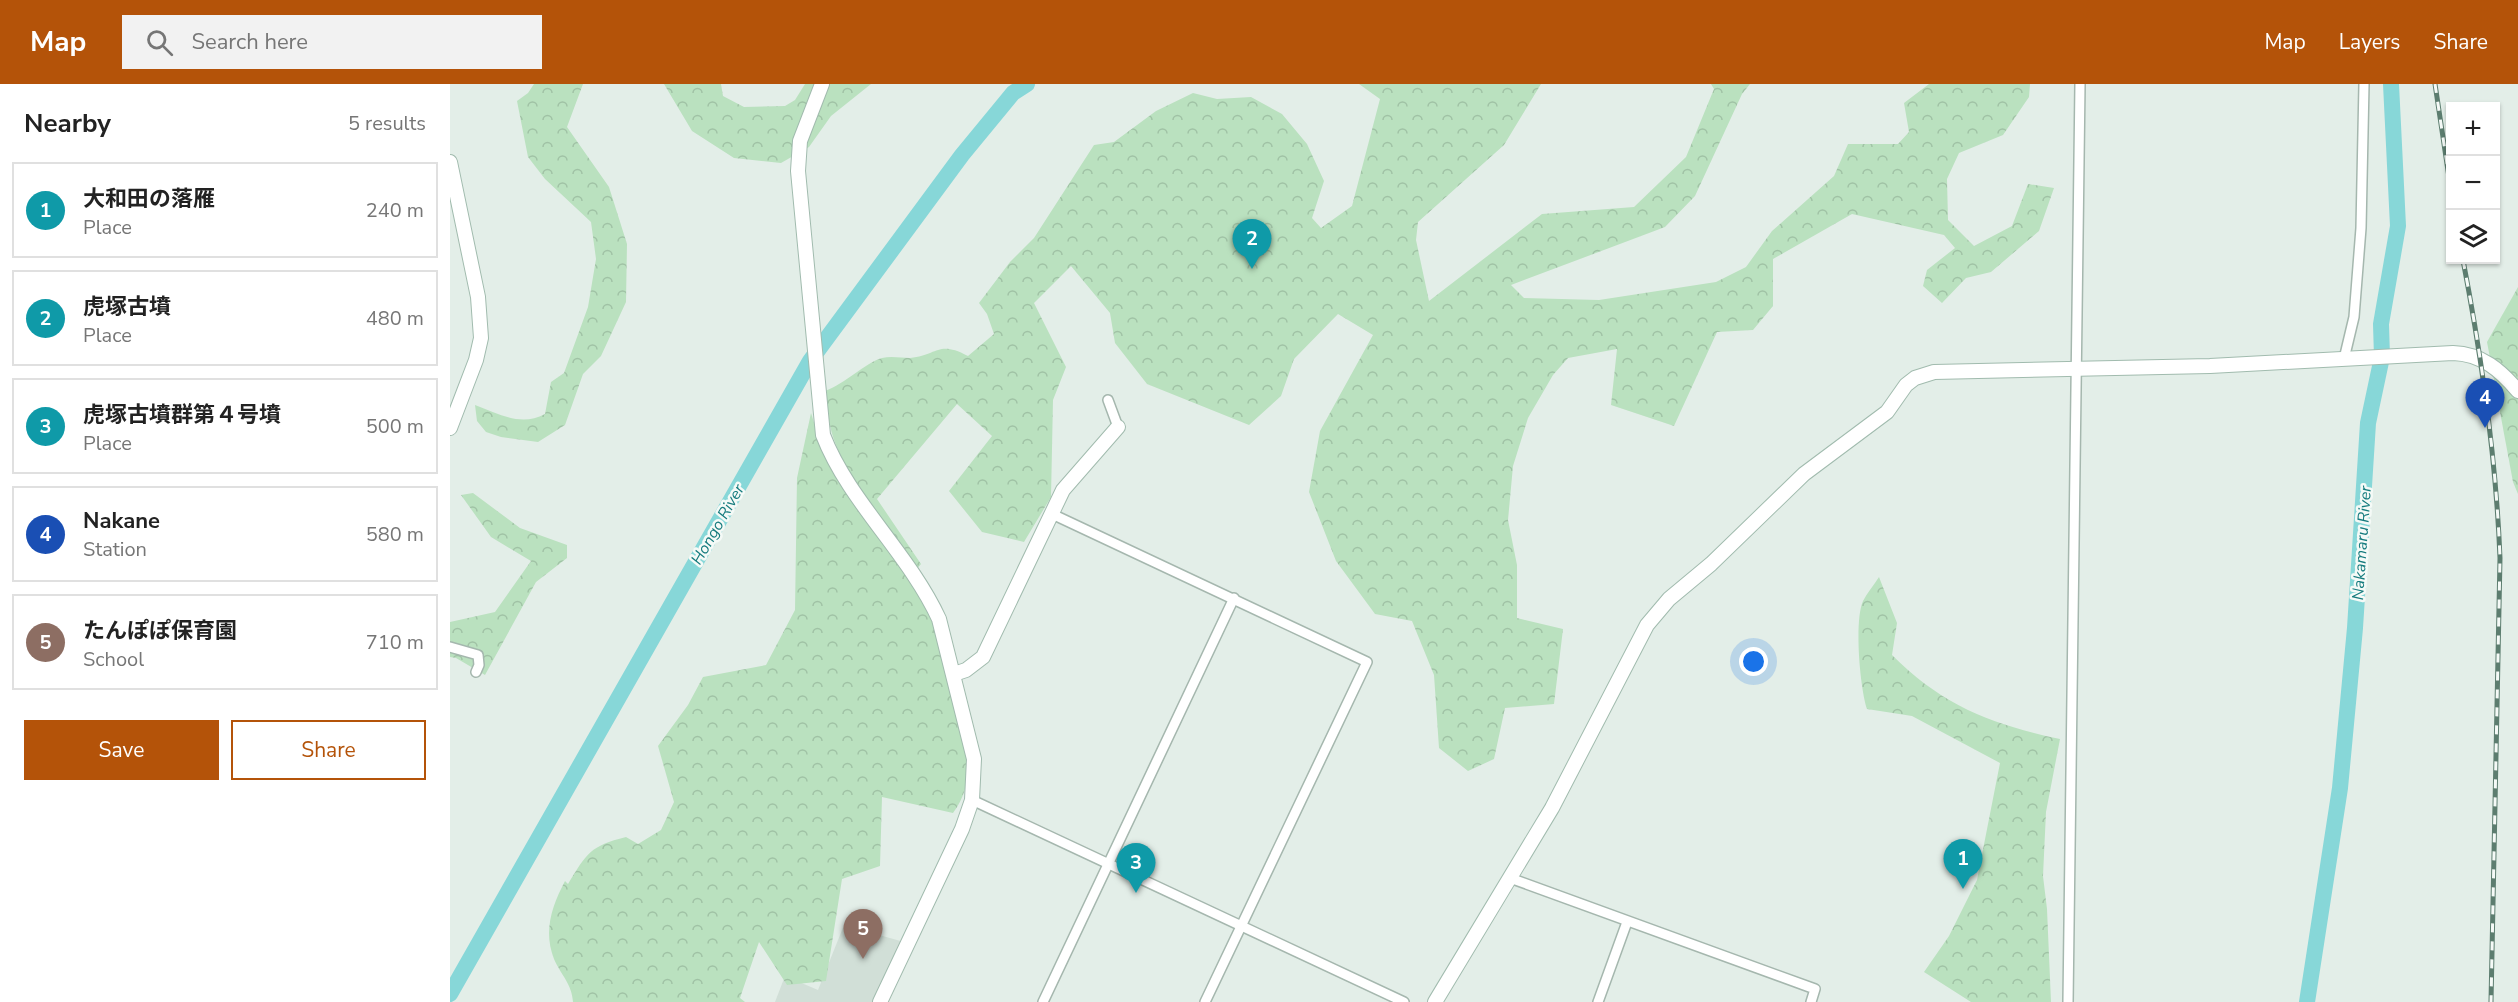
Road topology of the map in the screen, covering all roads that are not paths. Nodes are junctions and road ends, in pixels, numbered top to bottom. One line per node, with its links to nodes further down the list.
1 (822, 84): 15 (street)
2 (2080, 84): 6 (street)
3 (2364, 84): 5 (street)
4 (450, 162): 10 (street)
5 (2344, 359): 6 (street); 7 (street)
6 (2075, 369): 18 (street); 28 (street)
7 (2518, 390)
8 (1108, 400): 9 (street)
9 (1118, 427): 11 (street)
10 (450, 428)
11 (1052, 514): 12 (street); 15 (street)
12 (1234, 598): 17 (street); 20 (street)
13 (450, 647): 14 (street)
14 (476, 672)
15 (954, 674): 16 (street)
16 (972, 800): 17 (street); 21 (street)
17 (1108, 863): 20 (street); 22 (street)
18 (1510, 878): 19 (street); 25 (street)
19 (1627, 922): 26 (street); 27 (street)
20 (1241, 926): 23 (street); 24 (street)
21 (880, 1002)
22 (1043, 1002)
23 (1205, 1002)
24 (1404, 1002)
25 (1435, 1002)
26 (1598, 1002)
27 (1810, 1002)
28 (2068, 1002)

